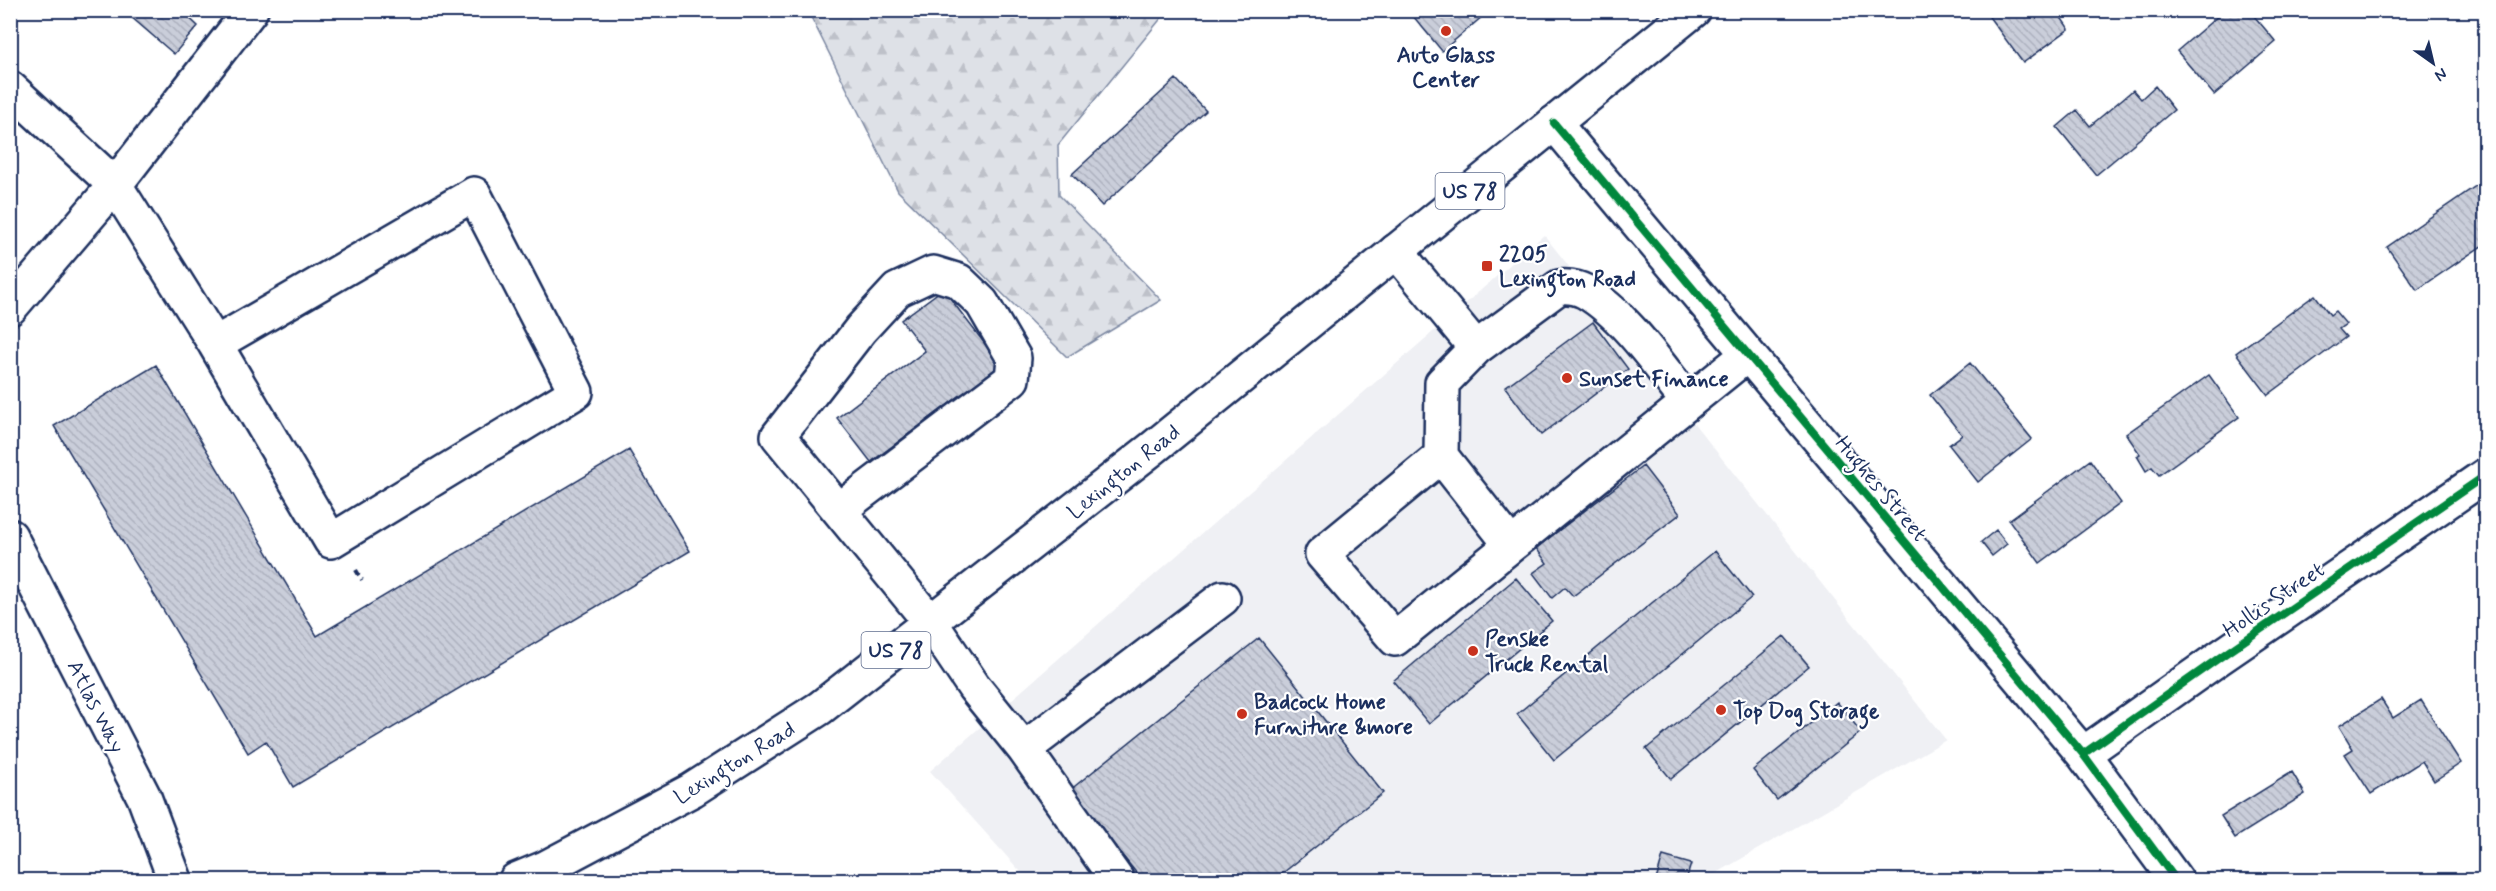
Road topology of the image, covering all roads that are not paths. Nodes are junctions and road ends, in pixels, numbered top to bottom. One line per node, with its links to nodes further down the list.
1 (251, 10): 5 (main road)
2 (1676, 16): 4 (main road, Lexington Road / US 78)
3 (10, 88): 5 (main road)
4 (1554, 123): 6 (main road, Lexington Road / US 78); 10 (main road, Hughes Street)
5 (115, 185): 7 (main road); 8 (main road)
6 (1396, 251): 9 (main road); 18 (main road, Lexington Road / US 78)
7 (10, 308)
8 (215, 344): 8 (main road)
9 (1476, 348): 11 (main road); 12 (main road)
10 (1747, 355): 11 (main road); 20 (main road, Hughes Street)
11 (1688, 402): 16 (main road)
12 (1441, 456): 16 (main road); 16 (main road)
13 (2486, 475): 20 (main road, Hollis Street)
14 (839, 510): 14 (main road); 18 (main road)
15 (10, 536): 21 (main road, Atlas Way)
16 (1511, 546)
17 (1223, 598): 19 (main road)
18 (932, 623): 19 (main road); 22 (main road, Lexington Road / US 78)
19 (1023, 749): 23 (main road)
20 (2084, 754): 24 (main road, Hughes Street)
21 (175, 880)
22 (516, 880)
23 (1117, 880)
24 (2176, 880)

